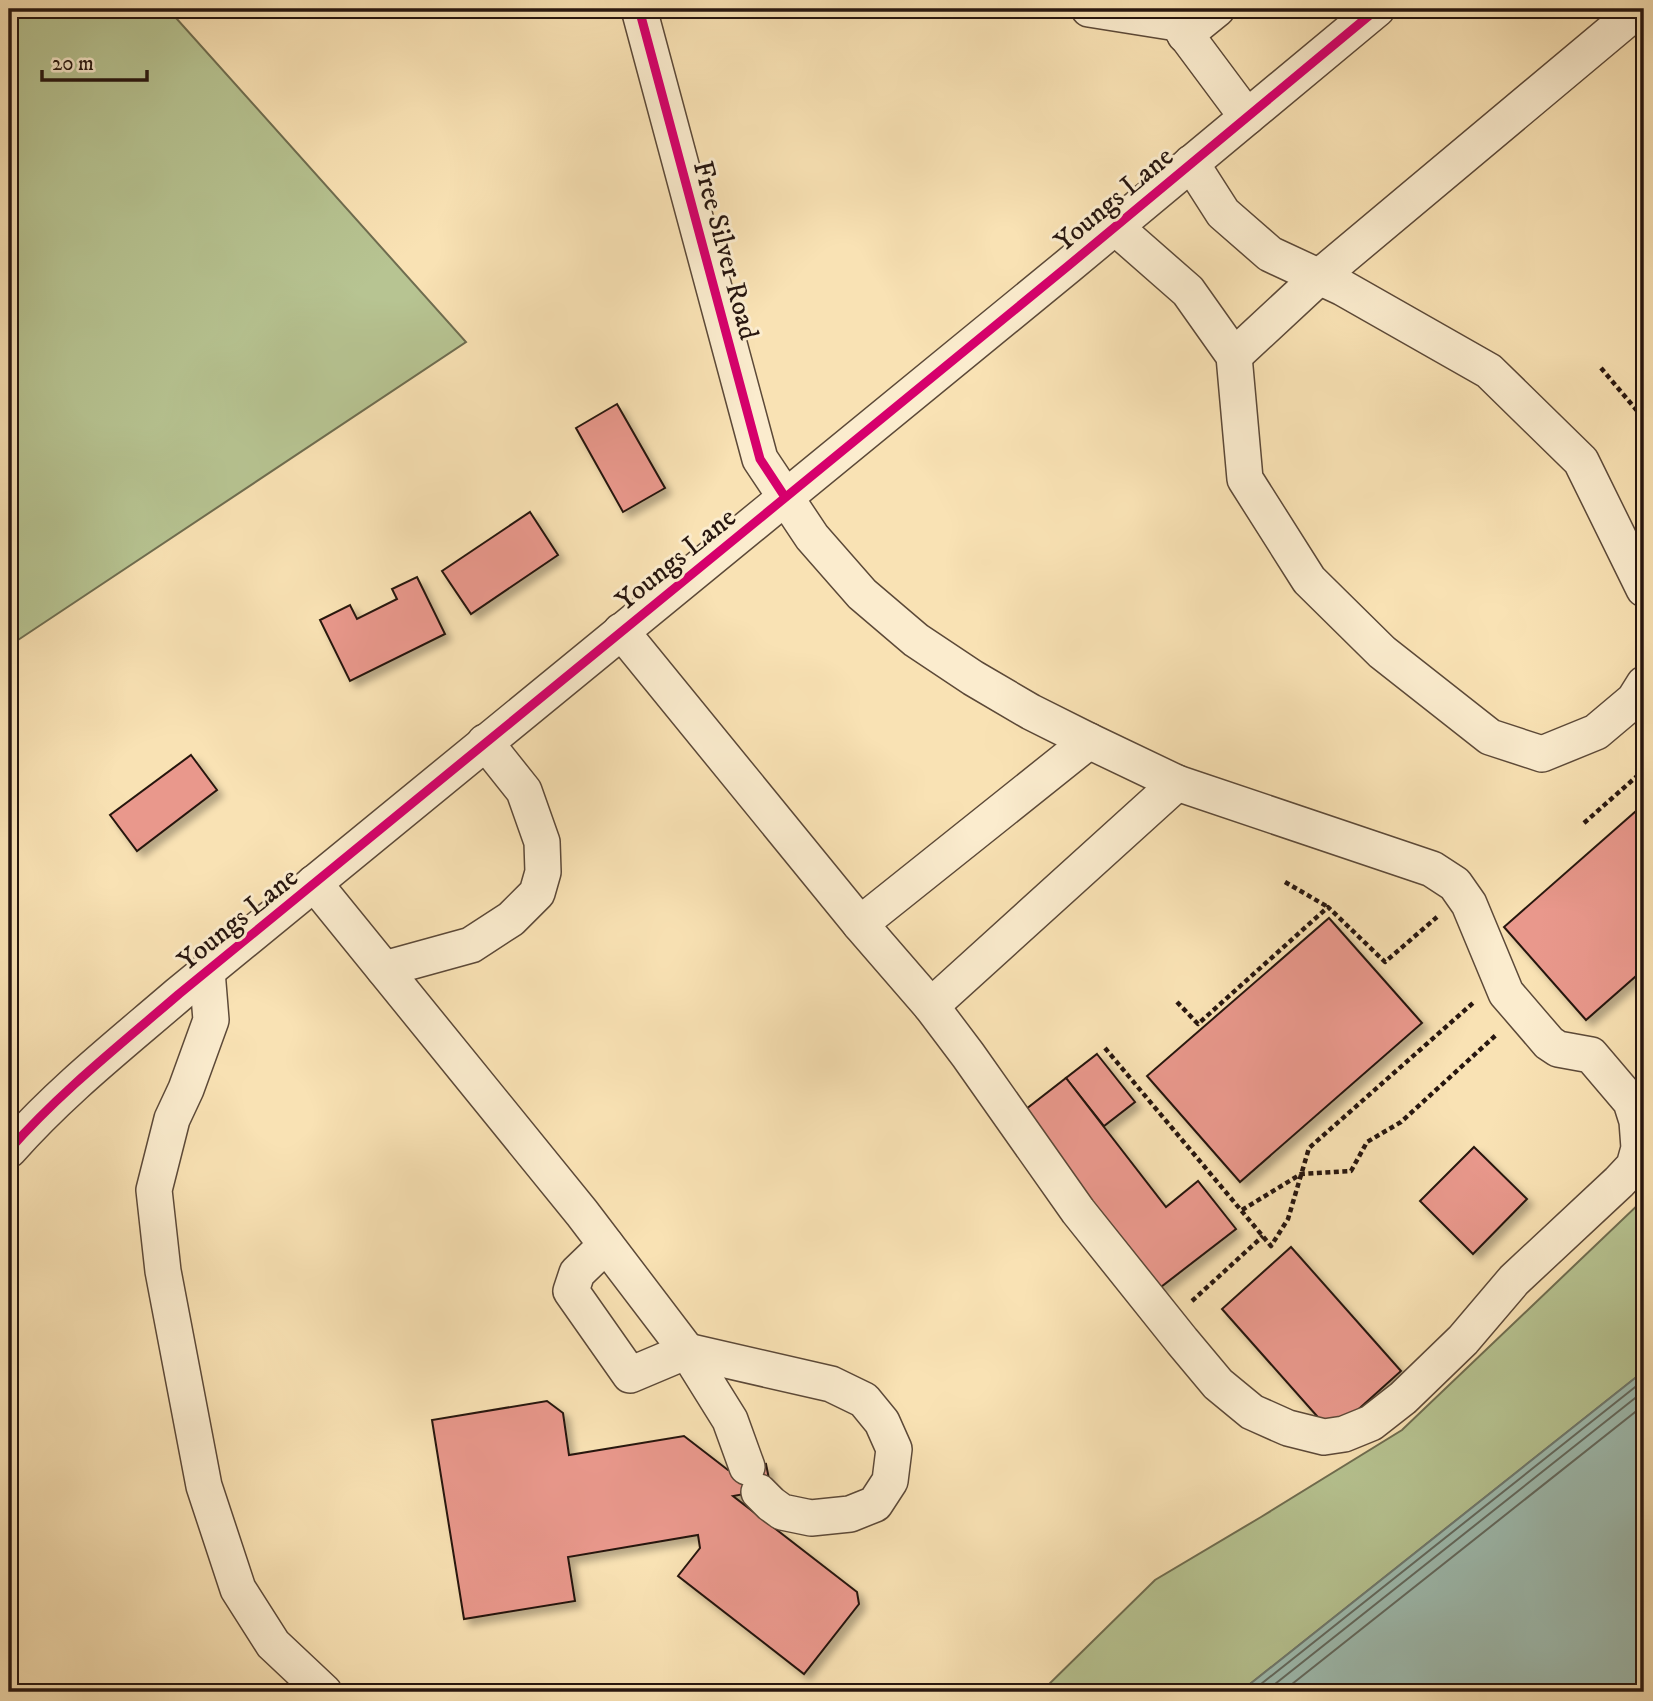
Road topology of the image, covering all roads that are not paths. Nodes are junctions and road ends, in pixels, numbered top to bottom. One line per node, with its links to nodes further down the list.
1 (639, 9): 12 (street, Free Silver Road)
2 (1090, 9): 6 (street)
3 (1217, 9): 6 (street)
4 (1377, 9): 7 (street, Youngs Lane)
5 (1639, 9): 10 (street)
6 (1185, 35): 7 (street)
7 (1247, 117): 8 (street, Youngs Lane)
8 (1191, 163): 9 (street, Youngs Lane); 10 (street)
9 (1115, 227): 11 (street); 12 (street, Youngs Lane)
10 (1319, 277): 11 (street); 13 (street)
11 (1234, 356): 15 (street)
12 (785, 497): 14 (street, Youngs Lane); 16 (street, Free Silver Road)
13 (1641, 570)
14 (621, 631): 17 (street, Youngs Lane); 20 (street)
15 (1644, 684)
16 (1089, 741): 18 (street, Free Silver Road); 20 (street)
17 (485, 742): 19 (street, Youngs Lane); 21 (street)
18 (1177, 783): 23 (street); 24 (street, Free Silver Road)
19 (314, 883): 21 (street); 22 (street, Youngs Lane)
20 (860, 924): 23 (street)
21 (384, 969): 26 (street)
22 (207, 971): 25 (street, Youngs Lane); 28 (street)
23 (931, 1006): 24 (street)
24 (1638, 1096)
25 (9, 1150)
26 (606, 1245): 27 (street); 27 (street)
27 (687, 1350): 27 (street)
28 (324, 1692)

